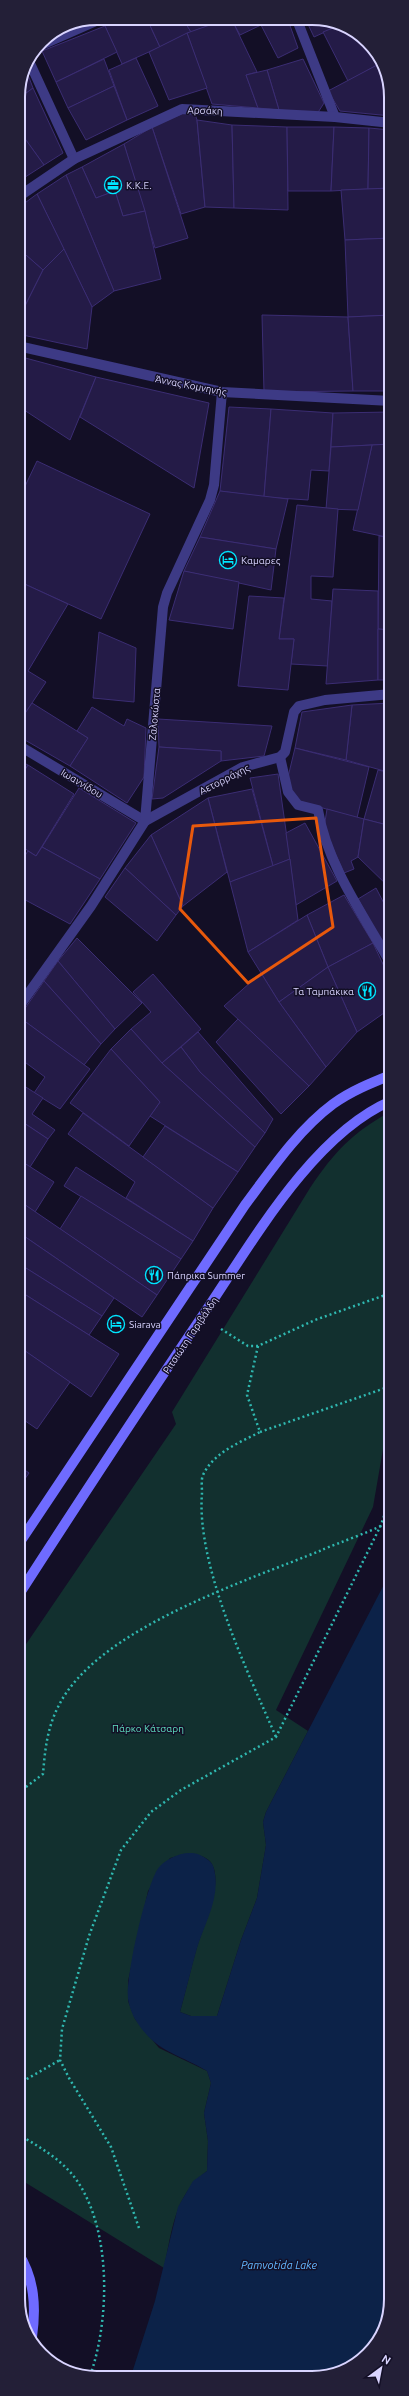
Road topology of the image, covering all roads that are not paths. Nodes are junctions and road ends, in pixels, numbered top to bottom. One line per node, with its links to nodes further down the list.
1 (299, 25): 5 (street)
2 (85, 26): 3 (street)
3 (53, 40)
4 (31, 67): 7 (street)
5 (335, 117): 6 (street, Αρσάκη); 7 (street, Αρσάκη)
6 (384, 122)
7 (74, 159): 8 (street, Αρσάκη)
8 (25, 192)
9 (25, 348): 10 (street, Άννας Κομνηνής)
10 (222, 392): 11 (street, Άννας Κομνηνής); 15 (street, Ζαλοκώστα)
11 (384, 401)
12 (384, 695): 14 (street)
13 (25, 749): 15 (street, Ιωαννίδου)
14 (280, 757): 15 (street, Αετορράχης); 16 (street)
15 (145, 822): 17 (street, Ζαλοκώστα)
16 (384, 952)
17 (25, 998)
18 (384, 1078): 20 (main road)
19 (384, 1104): 21 (main road, Ριτσιώτη Γαριβάλδη)
20 (25, 1535)
21 (25, 1585)
22 (25, 2269): 23 (main road)
23 (32, 2331)

